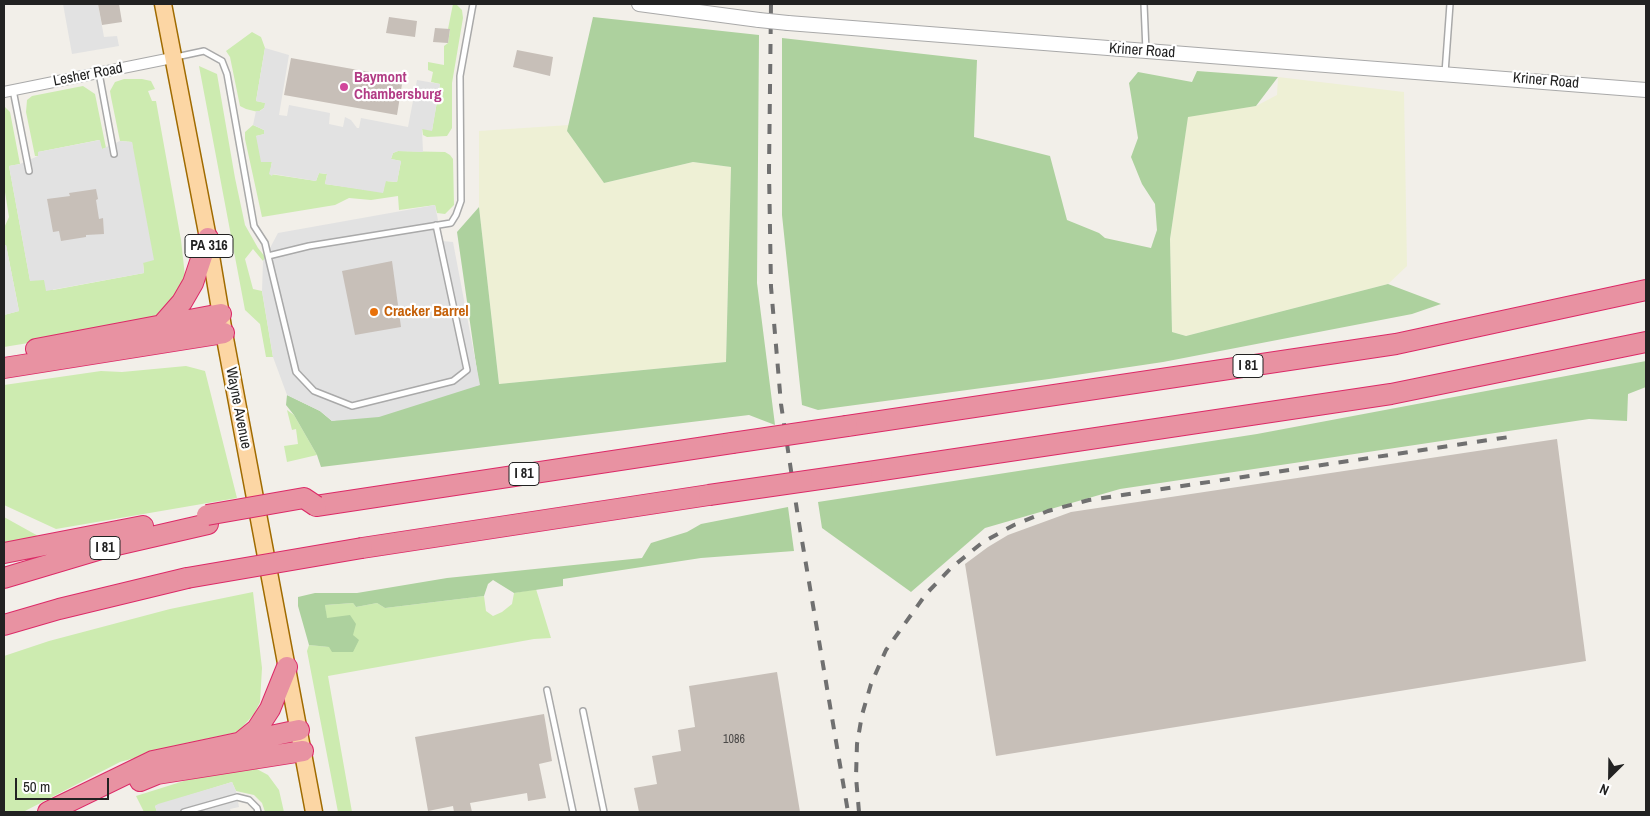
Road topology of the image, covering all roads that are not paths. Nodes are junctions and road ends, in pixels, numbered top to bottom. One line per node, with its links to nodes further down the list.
1 (163, 4): 7 (main road, Wayne Avenue / PA 316)
2 (473, 4): 14 (lane)
3 (639, 4): 6 (street, Kriner Road, bridge)
4 (1144, 4): 6 (lane)
5 (1450, 4): 9 (lane)
6 (1146, 51): 9 (street, Kriner Road)
7 (172, 58): 8 (street, Lesher Road); 15 (main road, Wayne Avenue / PA 316); 16 (lane)
8 (99, 73): 11 (street, Lesher Road); 12 (lane)
9 (1445, 73): 10 (street, Kriner Road)
10 (1646, 90)
11 (8, 91): 13 (lane)
12 (114, 154)
13 (29, 170)
14 (436, 225): 16 (lane); 16 (lane)
15 (208, 238): 18 (main road, Wayne Avenue / PA 316); 19 (highway)
16 (268, 256)
17 (1646, 290): 23 (highway, I 81, bridge)
18 (223, 323): 19 (highway); 22 (highway); 28 (main road, Wayne Avenue / PA 316)
19 (161, 326): 21 (highway)
20 (1646, 342): 26 (highway, bridge)
21 (4, 355)
22 (4, 368)
23 (208, 519): 24 (highway); 25 (highway, I 81)
24 (4, 553)
25 (4, 578)
26 (12, 622): 27 (highway)
27 (4, 636)
28 (287, 667): 31 (main road, Wayne Avenue / PA 316); 32 (highway)
29 (547, 690): 39 (lane)
30 (583, 711): 40 (lane)
31 (299, 730): 32 (highway); 33 (main road, Wayne Avenue / PA 316)
32 (241, 742): 34 (highway)
33 (303, 751): 35 (highway); 38 (main road, Wayne Avenue / PA 316)
34 (48, 812)
35 (69, 812)
36 (184, 812): 37 (lane)
37 (258, 812)
38 (314, 812)
39 (573, 812)
40 (604, 812)

